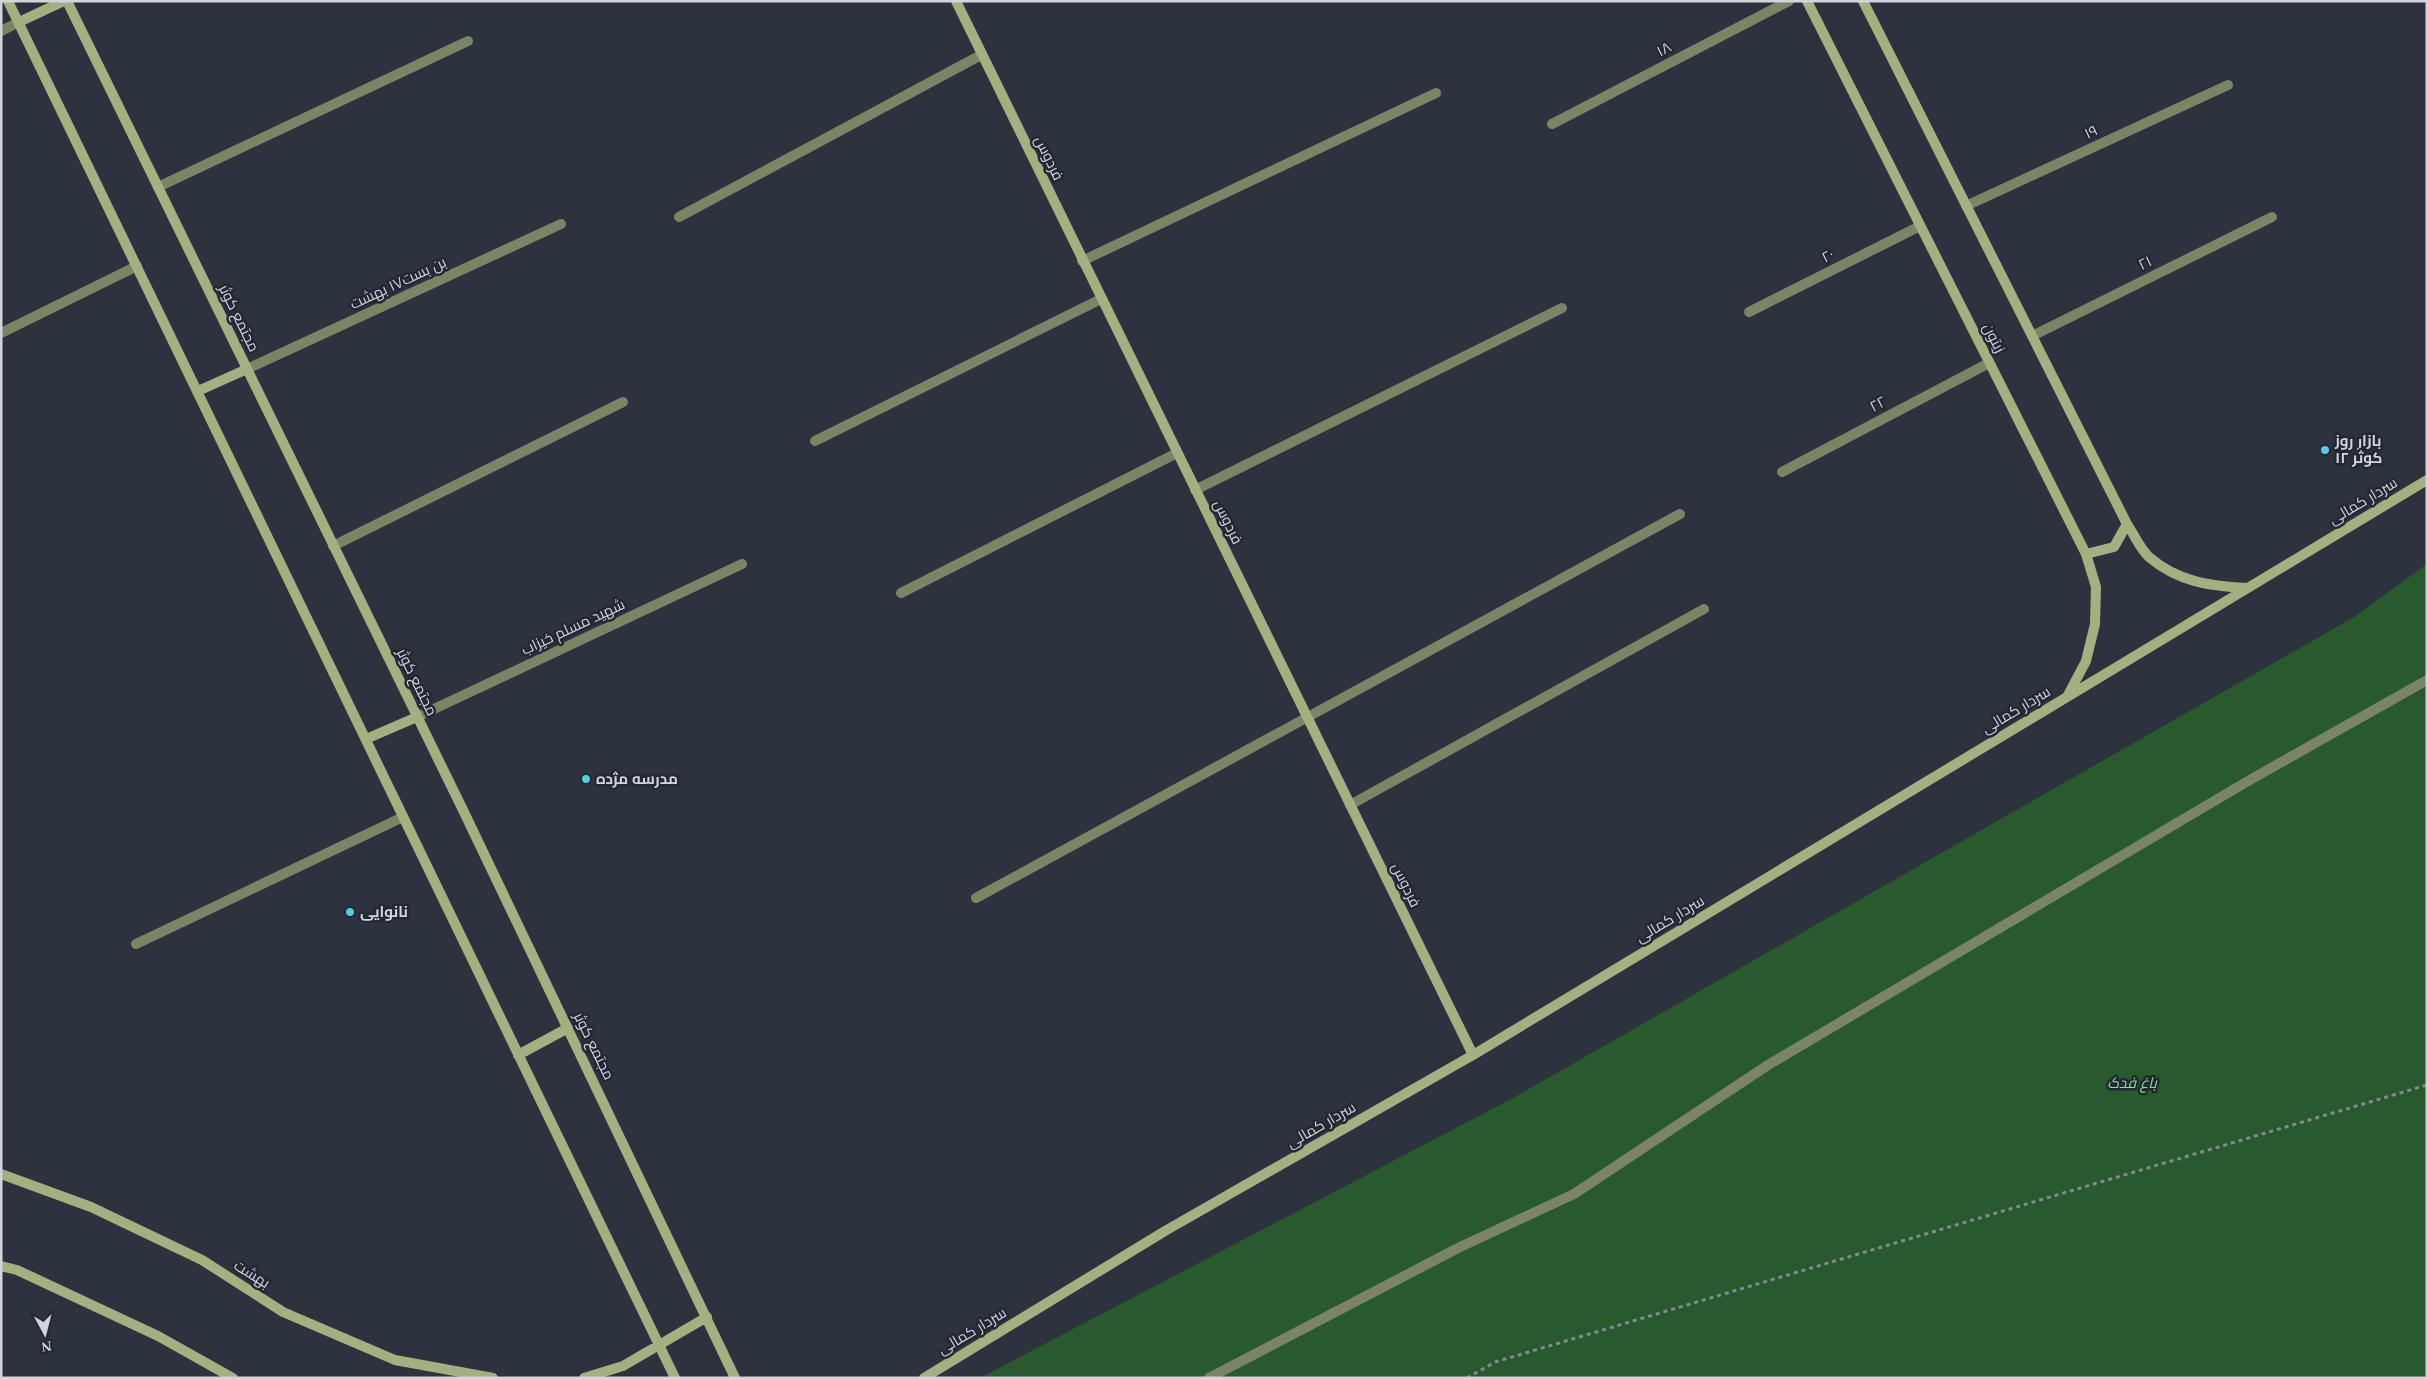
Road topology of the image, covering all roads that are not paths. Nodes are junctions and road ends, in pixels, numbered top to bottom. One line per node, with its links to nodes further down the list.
1 (8, 1): 7 (street)
2 (65, 1): 7 (street); 14 (street, مجتمع کوثر)
3 (956, 1): 10 (street, فردوس)
4 (1789, 1): 13 (street, ۱۸)
5 (1807, 1): 19 (street, زیتون)
6 (1862, 1): 15 (street)
7 (19, 22): 8 (street); 21 (street)
8 (1, 31)
9 (468, 41): 14 (street)
10 (981, 55): 16 (street); 20 (street, فردوس)
11 (2228, 85): 15 (street, ۱۹)
12 (1436, 93): 20 (street)
13 (1552, 124)
14 (158, 187): 28 (street, مجتمع کوثر)
15 (1966, 206): 26 (street)
16 (679, 217)
17 (2272, 217): 26 (street, ۲۱)
18 (561, 224): 28 (street, بن بست۱۷ بهشت)
19 (1920, 226): 24 (street, ۲۰); 27 (street, زیتون)
20 (1082, 261): 22 (street, فردوس)
21 (137, 266): 25 (street); 29 (street)
22 (1101, 299): 31 (street); 32 (street, فردوس)
23 (1562, 308): 35 (street)
24 (1749, 312)
25 (1, 334)
26 (2032, 336): 37 (street)
27 (1989, 363): 33 (street, ۲۲); 39 (street, زیتون)
28 (247, 369): 29 (street); 38 (street, مجتمع کوثر)
29 (198, 391): 48 (street)
30 (623, 402): 38 (street)
31 (815, 440)
32 (1177, 453): 35 (street, فردوس); 42 (street)
33 (1782, 472)
34 (2427, 480): 41 (street, سردار کمالی)
35 (1195, 490): 47 (street, فردوس)
36 (1680, 514): 47 (street)
37 (2127, 524): 39 (street); 41 (street)
38 (334, 546): 46 (street, مجتمع کوثر)
39 (2086, 554): 45 (street, زیتون)
40 (742, 564): 46 (street, شهید مسلم خیزاب)
41 (2247, 588): 45 (street, سردار کمالی)
42 (901, 593)
43 (1704, 609): 49 (street)
44 (2427, 680): 66 (street)
45 (2067, 697): 55 (street, سردار کمالی)
46 (417, 717): 48 (street); 53 (street, مجتمع کوثر)
47 (1307, 717): 49 (street, فردوس); 51 (street)
48 (366, 739): 50 (street)
49 (1350, 805): 55 (street, فردوس)
50 (403, 816): 52 (street); 54 (street)
51 (976, 898)
52 (136, 944)
53 (568, 1028): 54 (street); 58 (street, مجتمع کوثر)
54 (518, 1055): 59 (street)
55 (1474, 1055): 65 (street, سردار کمالی)
56 (1, 1174): 61 (street, بهشت)
57 (1, 1266): 60 (street)
58 (706, 1317): 59 (street); 64 (street, مجتمع کوثر)
59 (659, 1344): 62 (street); 63 (street)
60 (232, 1378)
61 (493, 1378)
62 (584, 1378)
63 (675, 1378)
64 (735, 1378)
65 (924, 1378)
66 (1209, 1378)

